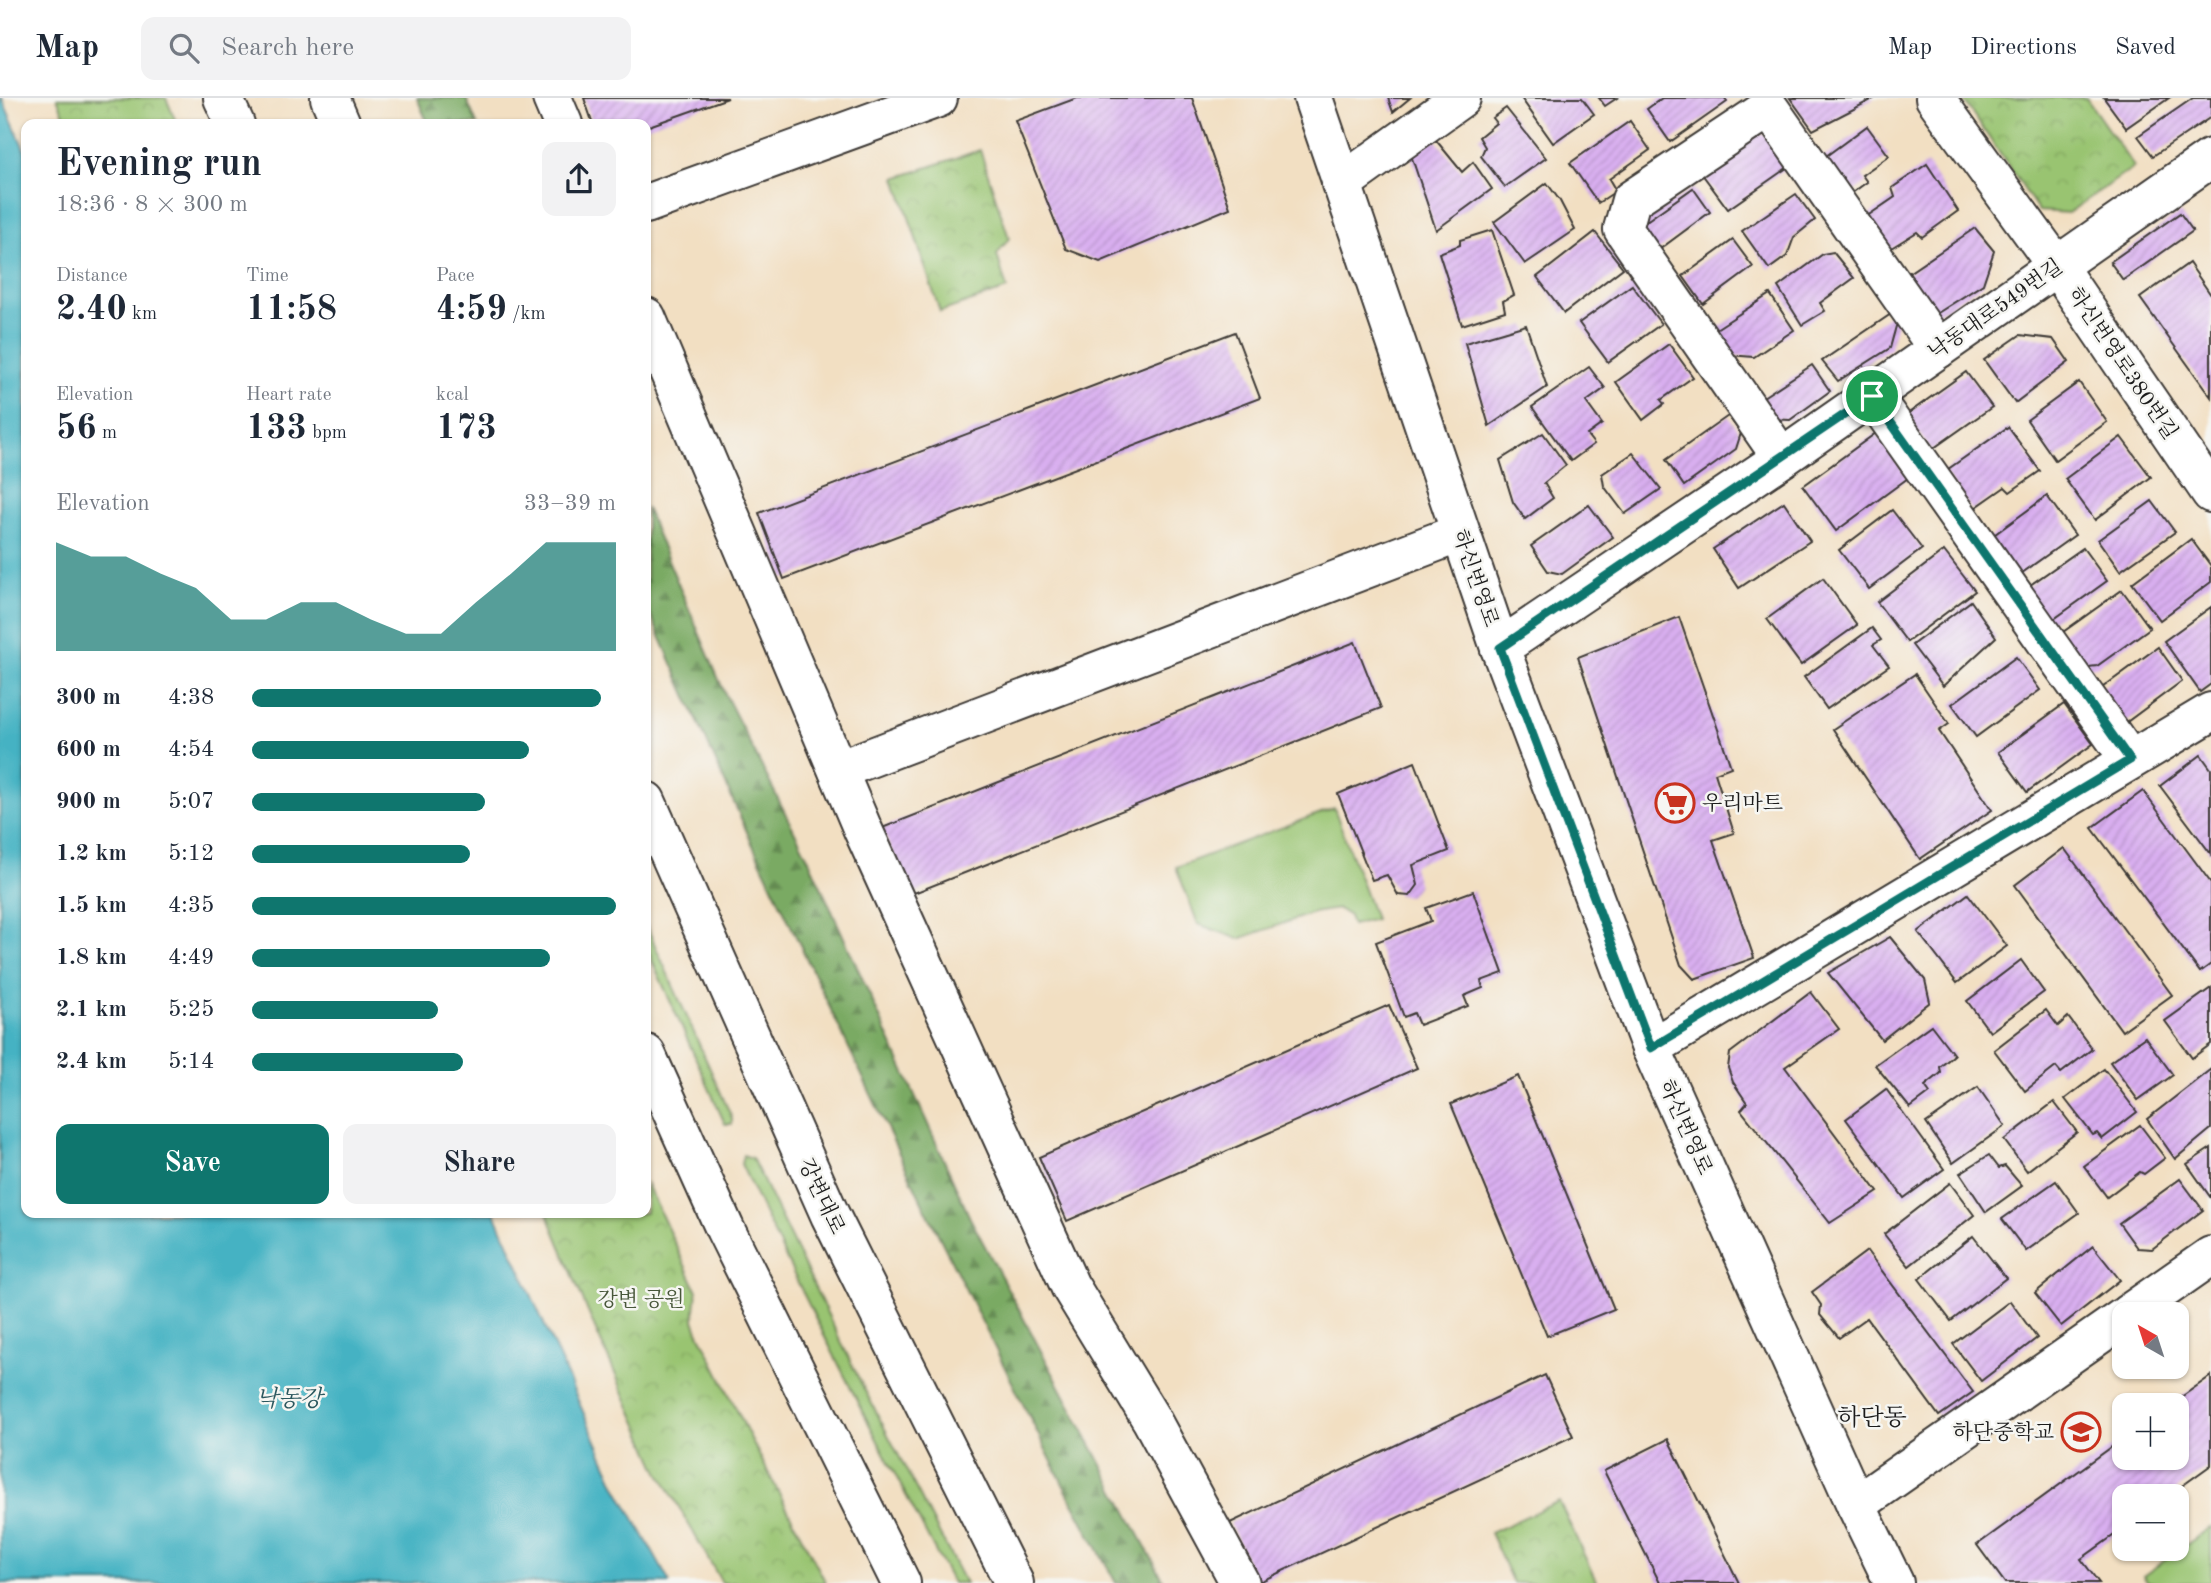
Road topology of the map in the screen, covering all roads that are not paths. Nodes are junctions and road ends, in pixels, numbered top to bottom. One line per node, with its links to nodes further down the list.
1 (223, 98): 8 (street)
2 (330, 98): 9 (street)
3 (552, 98): 10 (street)
4 (938, 98): 13 (street)
5 (1312, 98): 12 (street, 하신번영로)
6 (1461, 98): 12 (street)
7 (1935, 98): 14 (street, 하신번영로380번길)
8 (233, 119)
9 (339, 119)
10 (561, 119)
11 (2211, 158): 14 (street, 낙동대로549번길)
12 (1341, 184): 20 (street, 하신번영로)
13 (651, 203)
14 (2056, 265): 16 (street, 낙동대로549번길); 19 (street, 하신번영로380번길)
15 (651, 329): 24 (street)
16 (1938, 349): 17 (street, 낙동대로549번길); 18 (street)
17 (1872, 396): 18 (street, 낙동대로549번길); 23 (street)
18 (1782, 458): 21 (street, 낙동대로549번길)
19 (2211, 493)
20 (1460, 533): 21 (street, 하신번영로); 24 (street)
21 (1500, 648): 26 (street, 하신번영로)
22 (2211, 712): 23 (street)
23 (2130, 760): 26 (street)
24 (838, 770): 34 (street)
25 (651, 812): 33 (street, 강변대로)
26 (1651, 1048): 31 (street, 하신번영로)
27 (651, 1065): 32 (street)
28 (2211, 1256): 29 (street)
29 (2145, 1302)
30 (2112, 1325): 31 (street)
31 (1856, 1505): 35 (street, 하신번영로)
32 (901, 1583)
33 (1014, 1583)
34 (1240, 1583)
35 (1894, 1583)

